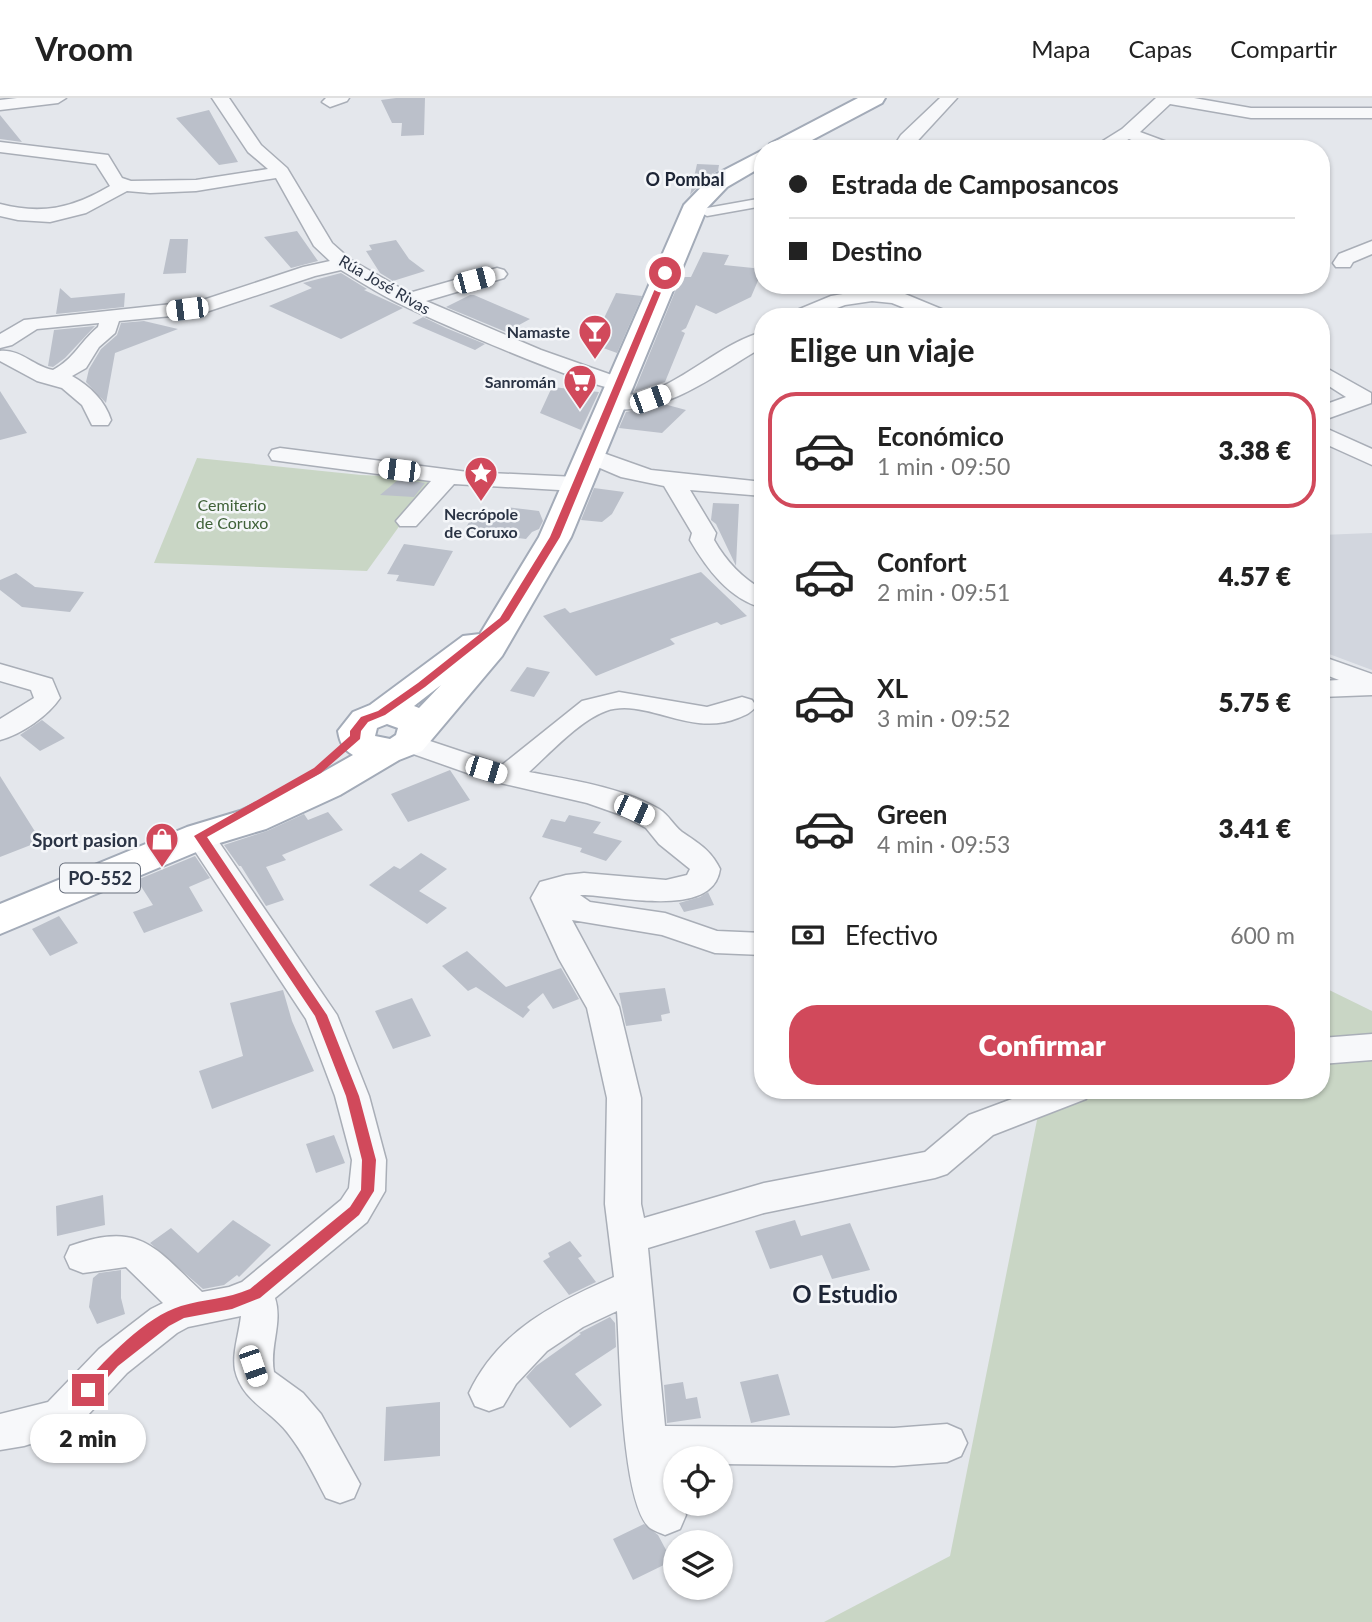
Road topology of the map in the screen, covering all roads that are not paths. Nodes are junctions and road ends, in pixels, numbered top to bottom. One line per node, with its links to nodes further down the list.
1 (58, 98): 6 (street)
2 (220, 98): 17 (street, Rúa José Rivas)
3 (874, 98): 11 (main road)
4 (949, 98): 12 (street)
5 (1166, 98): 7 (street); 10 (street)
6 (0, 105)
7 (1299, 113): 8 (street); 9 (street)
8 (1372, 113)
9 (1372, 128)
10 (1128, 133): 13 (street); 14 (street)
11 (795, 140)
12 (906, 140)
13 (1115, 140)
14 (1146, 140)
15 (2, 145): 18 (street)
16 (754, 162): 36 (main road, PO-552)
17 (281, 172): 18 (street); 24 (street, Rúa José Rivas)
18 (124, 185): 20 (street)
19 (754, 204): 21 (street)
20 (0, 209)
21 (707, 212)
22 (1372, 247): 23 (street)
23 (1341, 258)
24 (344, 264): 28 (street, Rúa José Rivas); 31 (street)
25 (497, 274): 28 (street)
26 (859, 294): 29 (street)
27 (884, 294): 30 (street)
28 (407, 300): 36 (street, Rúa José Rivas)
29 (821, 308)
30 (922, 308)
31 (110, 315): 33 (street); 34 (street)
32 (754, 343): 36 (street)
33 (2, 349): 34 (street)
34 (56, 377): 38 (street)
35 (1330, 377): 37 (street)
36 (615, 393): 41 (main road, PO-552)
37 (1330, 411)
38 (100, 420)
39 (1330, 437): 42 (street)
40 (279, 455): 43 (street)
41 (589, 455): 44 (street); 45 (main road, PO-552)
42 (1372, 458)
43 (449, 477): 45 (street); 47 (street)
44 (672, 480): 46 (street); 48 (street)
45 (576, 484): 55 (main road, PO-552)
46 (754, 488)
47 (408, 521)
48 (754, 595)
49 (1330, 668): 51 (street)
50 (0, 672): 54 (street)
51 (1372, 685): 52 (street)
52 (1330, 688)
53 (743, 706): 56 (street)
54 (0, 731)
55 (390, 735): 56 (street); 57 (main road, PO-552)
56 (507, 776): 58 (street)
57 (200, 836): 59 (main road, PO-552); 67 (street)
58 (551, 890): 60 (street); 64 (street)
59 (0, 920)
60 (754, 944)
61 (1372, 1047): 62 (street)
62 (1330, 1050)
63 (1050, 1099): 64 (street)
64 (629, 1238): 66 (street)
65 (83, 1257): 68 (street)
66 (634, 1286): 69 (street); 72 (street)
67 (255, 1293): 68 (street); 73 (street)
68 (195, 1308): 70 (street)
69 (489, 1393)
70 (0, 1432)
71 (947, 1443): 72 (street)
72 (647, 1444): 74 (street)
73 (340, 1483)
74 (663, 1513)

